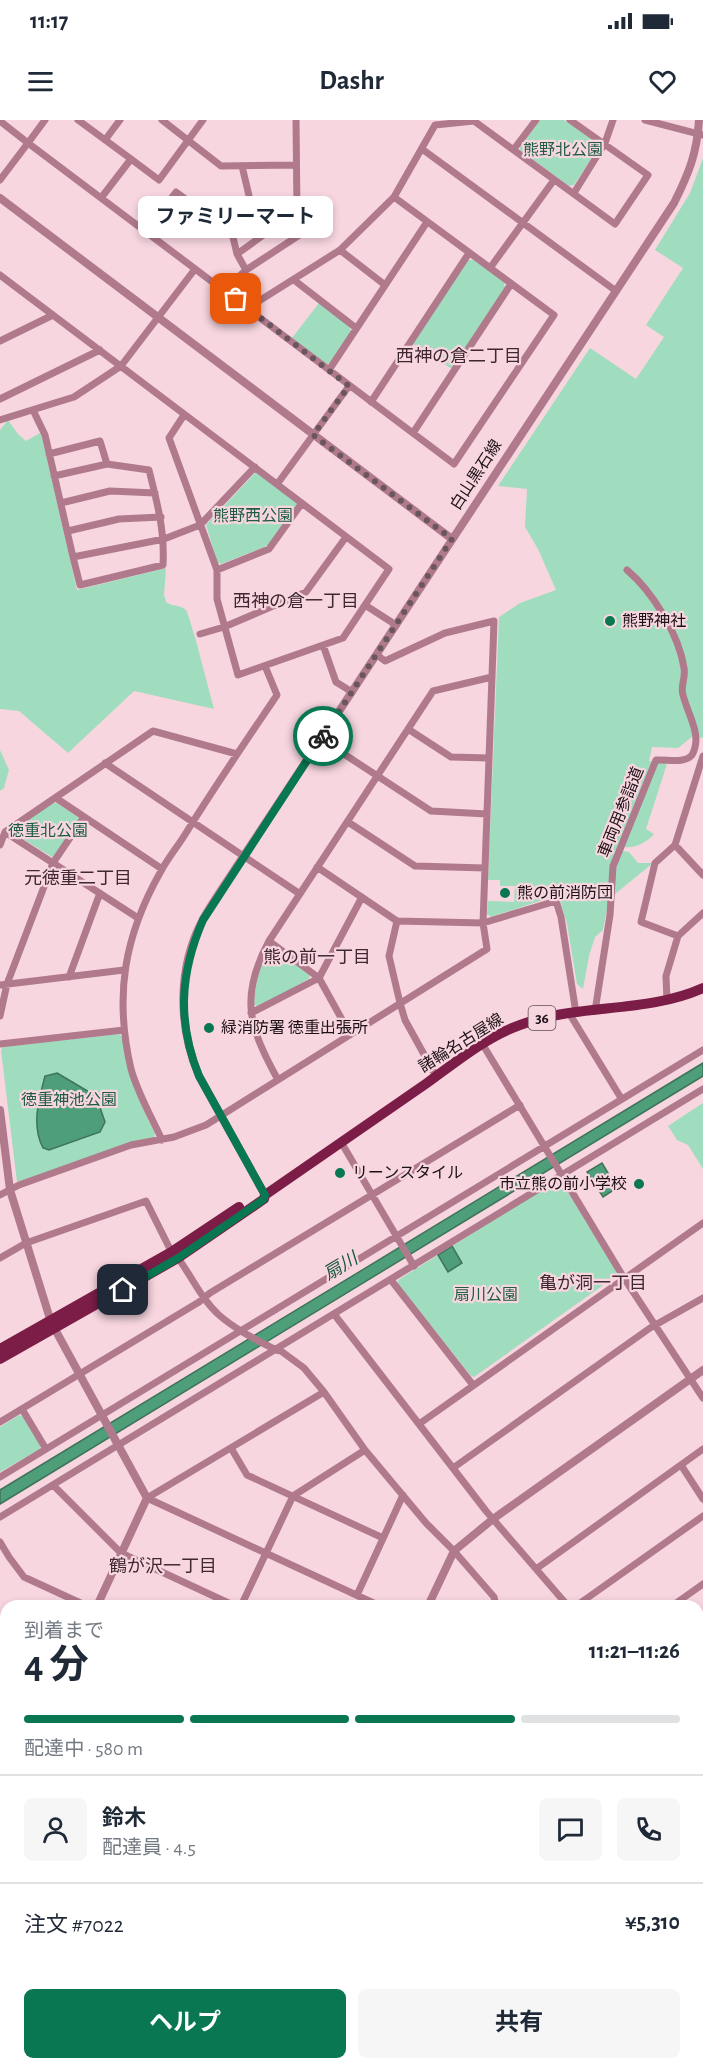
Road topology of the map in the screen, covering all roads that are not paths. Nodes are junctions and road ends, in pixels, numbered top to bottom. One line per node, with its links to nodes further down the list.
1 (45, 120): 16 (street)
2 (78, 120): 14 (street)
3 (120, 120): 14 (street)
4 (162, 120): 15 (street)
5 (203, 120): 15 (street)
6 (296, 120): 21 (street)
7 (536, 120): 19 (street)
8 (570, 120): 17 (street)
9 (613, 120): 17 (street)
10 (645, 120): 13 (street)
11 (699, 120): 13 (street, 白山黒石線)
12 (0, 121): 16 (street)
13 (700, 134): 45 (street, 白山黒石線)
14 (105, 140): 20 (street)
15 (187, 141): 20 (street); 22 (street)
16 (28, 143): 23 (street); 28 (street)
17 (605, 143): 25 (street); 25 (street)
18 (422, 149): 19 (street); 26 (street); 31 (street)
19 (514, 149): 24 (street)
20 (131, 159): 28 (street)
21 (296, 165): 22 (street); 33 (street)
22 (242, 166): 33 (street)
23 (0, 180)
24 (554, 180): 25 (street); 31 (street)
25 (574, 193)
26 (394, 197): 30 (street); 34 (street)
27 (0, 198): 48 (street)
28 (101, 198): 32 (street)
29 (327, 217): 39 (street)
30 (427, 222): 35 (street); 43 (street)
31 (523, 223): 37 (street); 45 (street)
32 (146, 232): 36 (street); 38 (street)
33 (259, 238): 36 (street)
34 (340, 250): 41 (street); 43 (street)
35 (470, 253): 37 (street); 56 (street)
36 (237, 254): 39 (street)
37 (490, 268): 42 (street)
38 (195, 269): 44 (street); 48 (street)
39 (246, 270): 44 (street)
40 (0, 275): 47 (street)
41 (294, 280): 46 (street); 49 (street)
42 (511, 284): 60 (street); 60 (street)
43 (385, 285): 49 (street)
44 (224, 290): 46 (street)
45 (616, 291): 75 (street, 白山黒石線)
46 (248, 308): 53 (street)
47 (53, 315): 50 (street); 51 (street)
48 (158, 318): 52 (street); 61 (street)
49 (356, 328): 53 (street)
50 (0, 341)
51 (100, 350): 52 (street); 55 (street)
52 (121, 366): 57 (street); 58 (street)
53 (329, 370): 54 (street)
54 (349, 386): 56 (street); 61 (street)
55 (0, 399)
56 (371, 402): 60 (street)
57 (33, 411): 59 (street); 62 (street)
58 (184, 415): 64 (street); 71 (street)
59 (0, 420)
60 (413, 433)
61 (313, 435): 66 (street); 75 (street)
62 (49, 454): 63 (street); 65 (street)
63 (107, 464): 65 (street); 67 (street)
64 (255, 466): 66 (street); 71 (street)
65 (54, 476): 68 (street)
66 (278, 483): 69 (street)
67 (155, 493): 68 (street); 70 (street)
68 (61, 503): 72 (street)
69 (302, 503): 73 (street); 77 (street)
70 (161, 517): 72 (street); 74 (street)
71 (200, 525): 74 (street); 77 (street)
72 (68, 531): 76 (street)
73 (346, 537): 79 (street); 81 (street)
74 (164, 539): 76 (street); 76 (street)
75 (452, 539): 80 (street, 白山黒石線)
76 (73, 557)
77 (217, 570): 81 (street)
78 (627, 570): 125 (street, 車両用参詣道)
79 (365, 605): 80 (street); 83 (street)
80 (396, 625): 84 (street, 白山黒石線)
81 (224, 627): 82 (street); 85 (street)
82 (200, 634)
83 (323, 645): 85 (street); 87 (street)
84 (377, 655): 86 (street); 87 (street, 白山黒石線)
85 (265, 666): 90 (street)
86 (492, 677): 88 (street); 92 (street)
87 (352, 692): 89 (street, 白山黒石線)
88 (408, 729): 92 (street); 94 (street)
89 (321, 739): 94 (street); 103 (street, 白山黒石線)
90 (237, 754): 93 (street); 98 (street)
91 (703, 756): 102 (street)
92 (489, 758): 96 (street)
93 (105, 763): 95 (street); 98 (street)
94 (377, 776): 96 (street); 99 (street)
95 (56, 798): 97 (street); 100 (street)
96 (487, 814): 107 (street)
97 (84, 817): 104 (street); 106 (street)
98 (192, 822): 103 (street); 106 (street)
99 (348, 822): 105 (street); 107 (street)
100 (5, 832): 101 (street); 104 (street)
101 (0, 845)
102 (675, 845): 108 (street); 116 (street)
103 (243, 857): 110 (street); 140 (street, 白山黒石線)
104 (53, 863): 109 (street); 121 (street)
105 (317, 867): 110 (street); 111 (street)
106 (162, 868): 113 (street)
107 (485, 868): 115 (street)
108 (703, 875)
109 (100, 893): 113 (street); 119 (street)
110 (300, 894): 117 (street)
111 (363, 897): 114 (street); 120 (street)
112 (703, 913): 116 (street)
113 (138, 918): 118 (street)
114 (397, 921): 115 (street); 124 (street)
115 (483, 923): 124 (street); 127 (street)
116 (678, 936): 123 (street)
117 (268, 941): 120 (street); 126 (street)
118 (124, 970): 119 (street); 129 (street)
119 (69, 977): 121 (street)
120 (319, 978): 126 (street); 130 (street)
121 (4, 985): 128 (street)
122 (703, 988): 123 (main road, 諸輪名古屋線 / 36)
123 (667, 1001): 125 (main road, 諸輪名古屋線 / 36)
124 (400, 1003): 130 (street); 134 (street)
125 (595, 1011): 127 (main road, 諸輪名古屋線 / 36)
126 (251, 1013): 135 (street)
127 (572, 1013): 132 (main road, 諸輪名古屋線 / 36); 137 (street)
128 (0, 1016)
129 (124, 1030): 131 (street); 141 (street)
130 (350, 1034): 135 (street)
131 (0, 1044)
132 (483, 1045): 134 (main road, 諸輪名古屋線 / 36); 138 (street)
133 (703, 1050): 137 (street)
134 (436, 1076): 142 (main road, 諸輪名古屋線 / 36)
135 (278, 1080): 140 (street)
136 (703, 1089): 144 (street)
137 (621, 1098): 143 (street)
138 (520, 1105): 143 (street); 146 (street)
139 (0, 1110): 145 (street)
140 (221, 1116): 141 (street); 148 (street, 白山黒石線)
141 (162, 1140): 145 (street)
142 (341, 1142): 146 (street); 148 (main road, 諸輪名古屋線 / 36)
143 (545, 1145): 144 (street); 150 (street)
144 (562, 1175): 154 (street); 155 (street)
145 (10, 1190): 147 (street); 151 (street)
146 (372, 1194): 150 (street); 157 (street)
147 (0, 1195)
148 (265, 1195): 152 (main road, 諸輪名古屋線 / 36)
149 (703, 1223): 155 (street)
150 (397, 1236): 154 (street); 162 (street)
151 (26, 1243): 152 (street); 153 (street); 160 (street)
152 (176, 1254): 157 (street); 160 (main road, 諸輪名古屋線 / 36)
153 (0, 1258)
154 (414, 1266): 156 (street)
155 (624, 1278): 161 (street); 169 (street)
156 (391, 1280): 159 (street); 169 (street)
157 (204, 1298): 162 (street); 167 (street)
158 (703, 1298): 161 (street)
159 (334, 1314): 164 (street); 175 (street)
160 (52, 1325): 163 (main road, 諸輪名古屋線 / 36); 165 (main road, 諸輪名古屋線 / 36); 167 (street)
161 (655, 1325): 168 (street); 182 (street)
162 (241, 1330): 164 (street); 173 (street)
163 (0, 1349)
164 (276, 1350): 170 (street); 176 (street)
165 (0, 1359)
166 (703, 1371): 168 (street)
167 (79, 1374): 172 (street); 173 (street)
168 (690, 1379): 171 (street); 191 (street)
169 (474, 1385): 175 (street)
170 (324, 1392): 177 (street); 180 (street)
171 (703, 1398)
172 (22, 1409): 174 (street); 178 (street)
173 (104, 1419): 176 (street); 178 (street)
174 (0, 1422)
175 (419, 1424): 182 (street)
176 (116, 1441): 184 (street); 187 (street)
177 (231, 1448): 186 (street); 187 (street)
178 (46, 1449): 183 (street)
179 (703, 1449): 181 (street)
180 (365, 1450): 185 (street); 186 (street)
181 (681, 1465): 188 (street); 197 (street)
182 (453, 1468): 191 (street)
183 (0, 1477)
184 (53, 1485): 190 (street); 195 (street)
185 (403, 1495): 192 (street); 194 (street)
186 (293, 1496): 192 (street); 196 (street)
187 (147, 1498): 195 (street); 196 (street)
188 (703, 1499)
189 (703, 1516): 208 (street)
190 (0, 1517)
191 (493, 1519): 194 (street); 197 (street)
192 (383, 1538): 199 (street)
193 (0, 1542): 200 (street)
194 (454, 1551): 205 (street); 206 (street)
195 (122, 1553): 201 (street); 202 (street)
196 (265, 1553): 199 (street); 203 (street)
197 (536, 1569): 207 (street)
198 (702, 1587): 209 (street)
199 (357, 1595): 204 (street)
200 (74, 1600)
201 (100, 1600)
202 (222, 1600)
203 (244, 1600)
204 (367, 1600)
205 (431, 1600)
206 (495, 1600)
207 (563, 1600)
208 (584, 1600)
209 (681, 1600)

